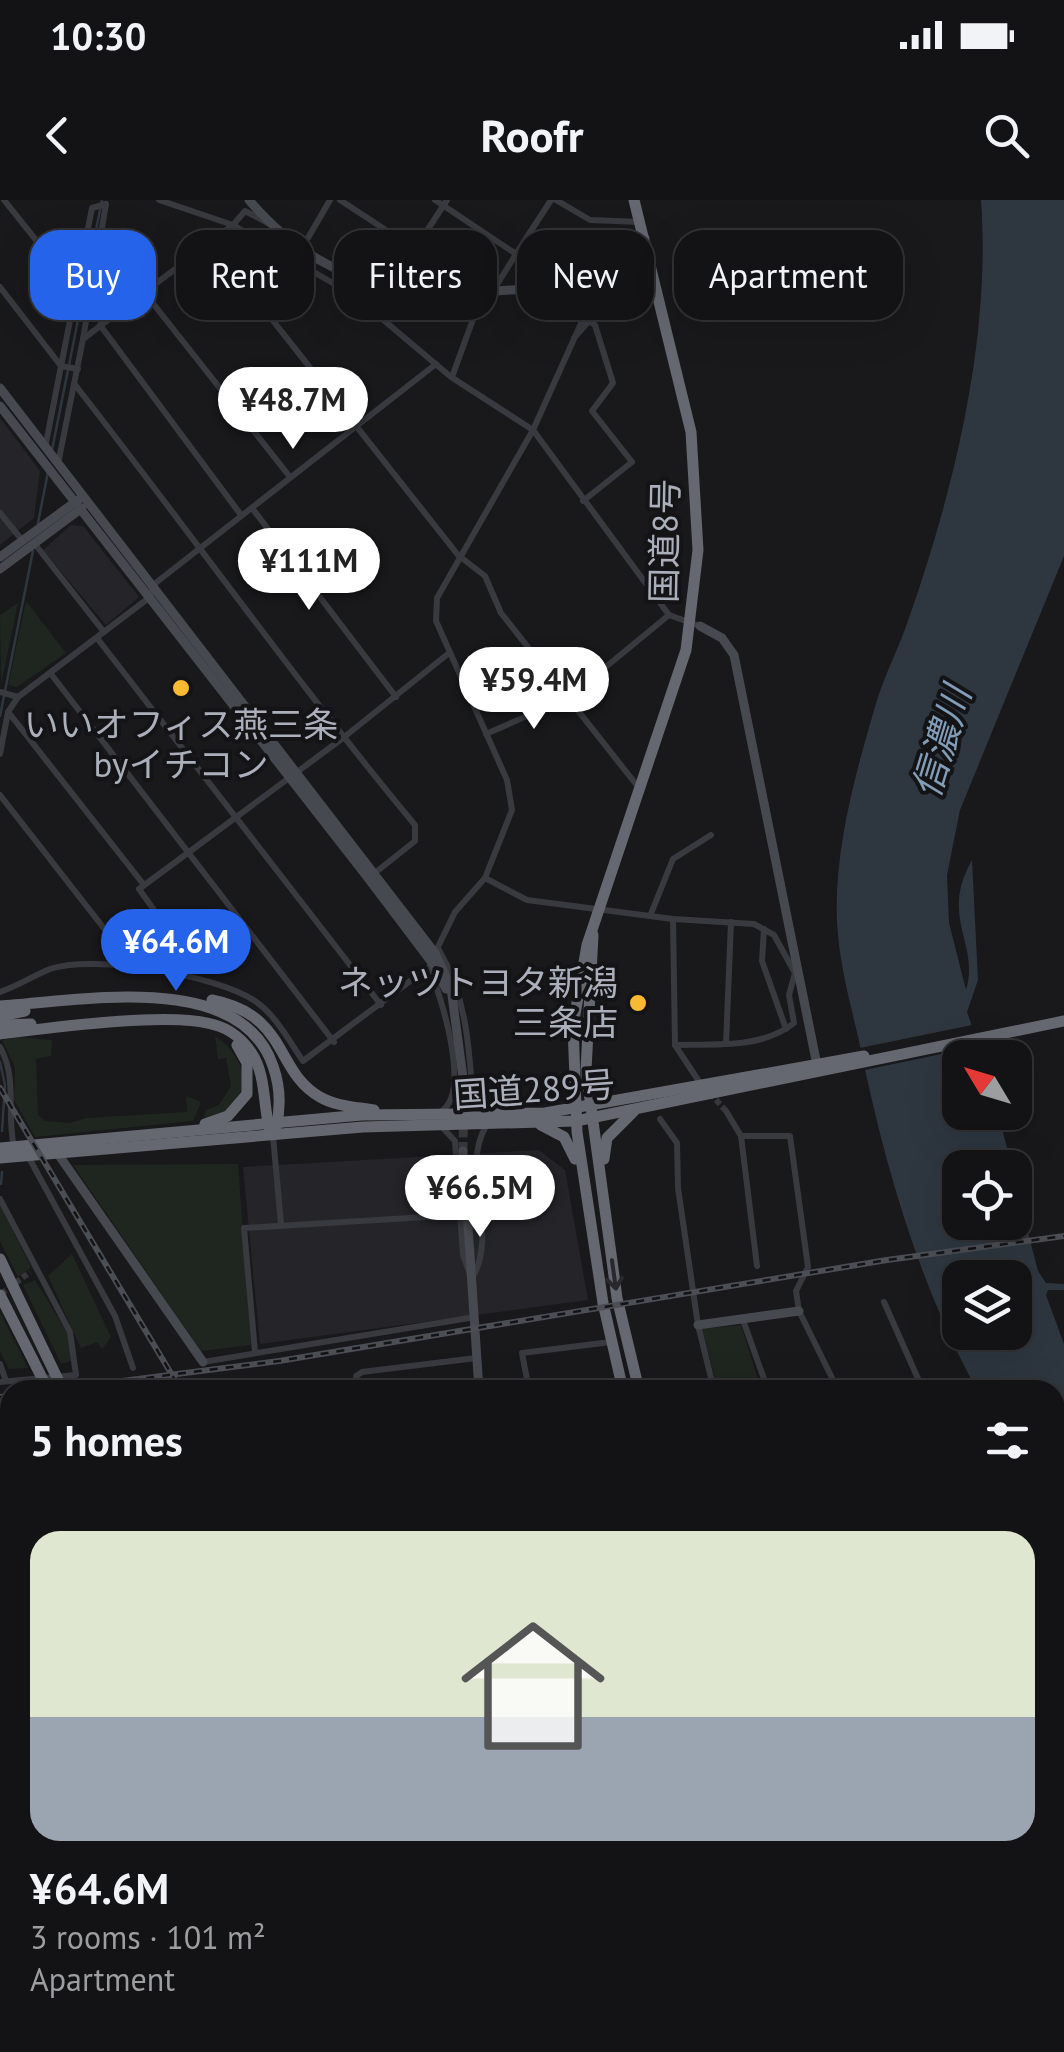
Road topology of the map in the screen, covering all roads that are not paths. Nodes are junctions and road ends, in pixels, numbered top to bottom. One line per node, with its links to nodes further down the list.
1 (4, 200): 21 (street)
2 (159, 200): 12 (street)
3 (249, 200): 13 (street)
4 (330, 200): 17 (street)
5 (340, 200): 18 (street)
6 (435, 200): 10 (street)
7 (553, 200): 11 (street); 22 (street)
8 (634, 200): 11 (highway, 国道8号)
9 (104, 203): 14 (street); 36 (street)
10 (445, 203): 19 (street); 22 (street)
11 (641, 222): 20 (highway, 国道8号)
12 (233, 225): 13 (street); 15 (street); 37 (street)
13 (272, 225): 16 (street)
14 (87, 230)
15 (226, 230)
16 (278, 230)
17 (313, 230)
18 (387, 230)
19 (428, 230)
20 (643, 230)
21 (30, 233)
22 (516, 254): 26 (street)
23 (176, 267): 25 (street)
24 (654, 276): 63 (highway, 国道8号)
25 (156, 283)
26 (497, 285)
27 (0, 288): 38 (street)
28 (156, 307): 48 (street)
29 (70, 320): 38 (street)
30 (107, 320): 34 (street)
31 (273, 320): 44 (street)
32 (473, 320): 40 (street)
33 (581, 320): 35 (street)
34 (100, 325): 36 (street); 54 (street)
35 (573, 338): 45 (street); 50 (street)
36 (83, 339): 39 (street)
37 (436, 364): 40 (street); 44 (street)
38 (62, 366): 39 (street); 46 (street)
39 (76, 369): 41 (street)
40 (452, 378): 45 (street)
41 (75, 385): 47 (street); 56 (street)
42 (0, 388): 46 (street)
43 (0, 406): 46 (street)
44 (358, 426): 48 (street); 57 (street)
45 (533, 430): 50 (street); 57 (street)
46 (42, 454): 47 (street)
47 (55, 470): 49 (street); 51 (street)
48 (290, 477): 52 (street)
49 (85, 498): 51 (street); 60 (street)
50 (583, 501): 62 (street)
51 (77, 505): 55 (street); 55 (street); 61 (street)
52 (252, 508): 54 (street); 69 (street)
53 (0, 513): 55 (street)
54 (242, 515): 56 (street)
55 (31, 542): 58 (street); 59 (street); 64 (street)
56 (202, 547): 60 (street); 74 (street)
57 (458, 555): 66 (street); 71 (street)
58 (0, 557)
59 (0, 569)
60 (153, 586): 61 (street); 76 (street)
61 (150, 597): 64 (street); 76 (street)
62 (669, 615): 63 (street); 71 (street)
63 (695, 625): 77 (highway, 国道8号); 95 (street)
64 (104, 632): 65 (street)
65 (96, 638): 67 (street); 79 (street)
66 (449, 653): 69 (street); 73 (street)
67 (51, 674): 70 (street); 81 (street)
68 (4, 694): 70 (street)
69 (396, 697): 74 (street)
70 (18, 698): 72 (street)
71 (568, 698): 73 (street); 77 (street)
72 (8, 712): 75 (street); 84 (street)
73 (486, 734): 83 (street)
74 (343, 738): 76 (street); 82 (street)
75 (0, 754)
76 (292, 775): 79 (street); 82 (street)
77 (639, 788): 85 (highway, 国道8号)
78 (0, 795): 92 (street)
79 (236, 817): 81 (street); 99 (street)
80 (711, 835): 86 (street)
81 (188, 853): 84 (street); 110 (street)
82 (371, 876): 91 (street); 93 (street)
83 (486, 878): 85 (street); 91 (street)
84 (144, 886): 94 (street)
85 (599, 908): 86 (street); 90 (highway, 国道8号)
86 (650, 916): 87 (street)
87 (672, 919): 88 (street); 112 (street)
88 (730, 922): 89 (street); 111 (street)
89 (764, 930): 95 (street); 108 (street)
90 (594, 934): 119 (highway, 国道8号); 121 (highway, 国道8号)
91 (437, 952): 103 (street); 124 (street)
92 (132, 964): 94 (street); 96 (street)
93 (431, 966): 99 (street); 103 (street); 123 (street)
94 (157, 968): 110 (street)
95 (795, 972): 108 (street); 114 (street)
96 (0, 992)
97 (173, 998): 98 (highway); 120 (highway); 126 (highway)
98 (68, 1002): 100 (highway); 102 (highway)
99 (381, 1005): 110 (street)
100 (0, 1006)
101 (1064, 1013): 114 (highway, 国道289号)
102 (0, 1016)
103 (457, 1019): 116 (street)
104 (1064, 1021): 114 (highway, 国道289号)
105 (197, 1022): 107 (highway); 126 (highway); 127 (highway)
106 (0, 1025): 107 (highway)
107 (70, 1025): 109 (highway)
108 (786, 1029): 111 (street)
109 (0, 1034)
110 (334, 1042)
111 (726, 1044): 112 (street)
112 (674, 1045): 115 (street)
113 (0, 1047): 129 (street)
114 (826, 1066): 117 (highway, 国道289号); 119 (highway, 国道289号)
115 (698, 1080)
116 (464, 1085)
117 (634, 1110): 119 (highway, 国道289号); 135 (highway)
118 (726, 1111): 128 (street)
119 (592, 1112): 121 (highway, 国道289号); 135 (highway, 国道8号)
120 (400, 1114): 123 (highway, 国道289号); 126 (highway, 国道289号)
121 (576, 1115): 124 (highway, 国道289号); 125 (highway, 国道289号); 137 (highway, 国道8号)
122 (660, 1118): 148 (street)
123 (438, 1119): 124 (highway, 国道289号); 126 (highway, 国道289号); 138 (street)
124 (486, 1121): 125 (highway, 国道289号); 142 (street)
125 (540, 1124): 137 (highway)
126 (273, 1127): 127 (highway, 国道289号); 132 (highway, 国道289号); 139 (street)
127 (147, 1135): 129 (highway, 国道289号)
128 (740, 1136): 141 (street); 145 (street)
129 (14, 1147): 130 (highway, 国道289号)
130 (0, 1148)
131 (463, 1151): 142 (street)
132 (58, 1154): 133 (highway, 国道289号); 152 (street)
133 (28, 1156): 134 (highway, 国道289号); 153 (street)
134 (0, 1158)
135 (599, 1167): 161 (highway, 国道8号, one-way to 161)
136 (0, 1199): 154 (street)
137 (588, 1200): 149 (highway, 国道8号)
138 (459, 1215): 139 (street); 142 (street)
139 (280, 1224): 150 (street)
140 (0, 1262): 156 (highway, bridge)
141 (757, 1266)
142 (472, 1278): 146 (street)
143 (0, 1296): 155 (highway, bridge)
144 (884, 1302): 165 (street)
145 (798, 1311): 147 (street); 164 (street)
146 (474, 1317): 150 (street); 151 (street)
147 (743, 1320): 148 (street); 163 (street)
148 (698, 1326): 162 (street)
149 (611, 1342): 159 (street); 160 (highway, 国道8号)
150 (255, 1352): 152 (street)
151 (476, 1358): 157 (street); 158 (street)
152 (203, 1362)
153 (133, 1368)
154 (24, 1380)
155 (43, 1380)
156 (57, 1380)
157 (357, 1380)
158 (478, 1380)
159 (528, 1380)
160 (620, 1380)
161 (636, 1380)
162 (712, 1380)
163 (764, 1380)
164 (833, 1380)
165 (919, 1380)

